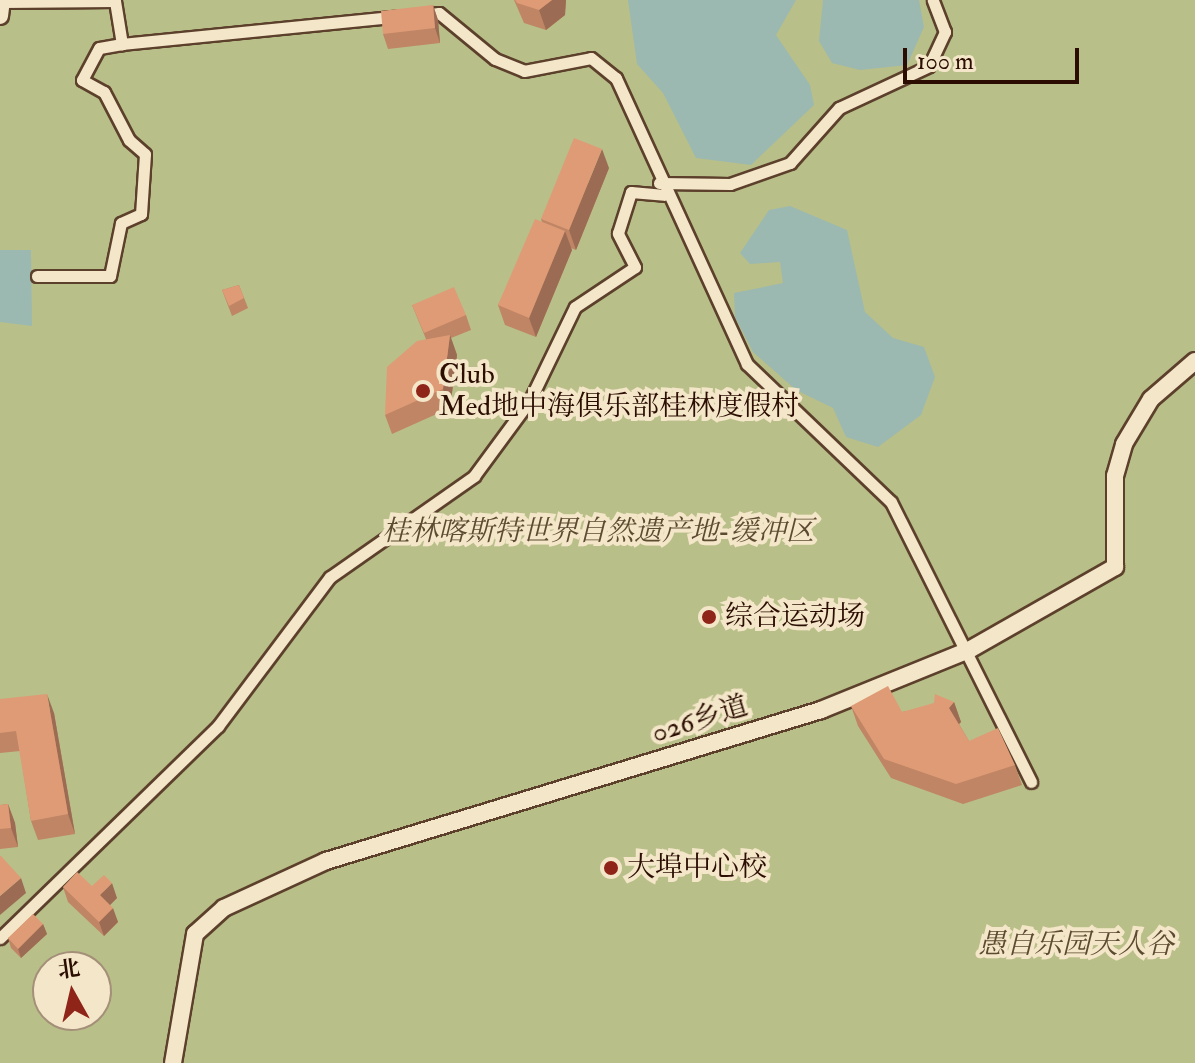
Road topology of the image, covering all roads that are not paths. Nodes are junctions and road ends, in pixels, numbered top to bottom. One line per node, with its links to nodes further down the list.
1 (122, 0): 3 (street)
2 (933, 0): 6 (street)
3 (115, 1): 4 (street); 5 (street)
4 (1, 6)
5 (122, 44): 6 (street); 8 (street)
6 (659, 183): 7 (street)
7 (664, 195): 10 (street); 12 (street)
8 (37, 276)
9 (1195, 361): 10 (street, 026乡道)
10 (969, 650): 11 (street); 13 (street, 026乡道)
11 (1031, 782)
12 (0, 938)
13 (173, 1063)

